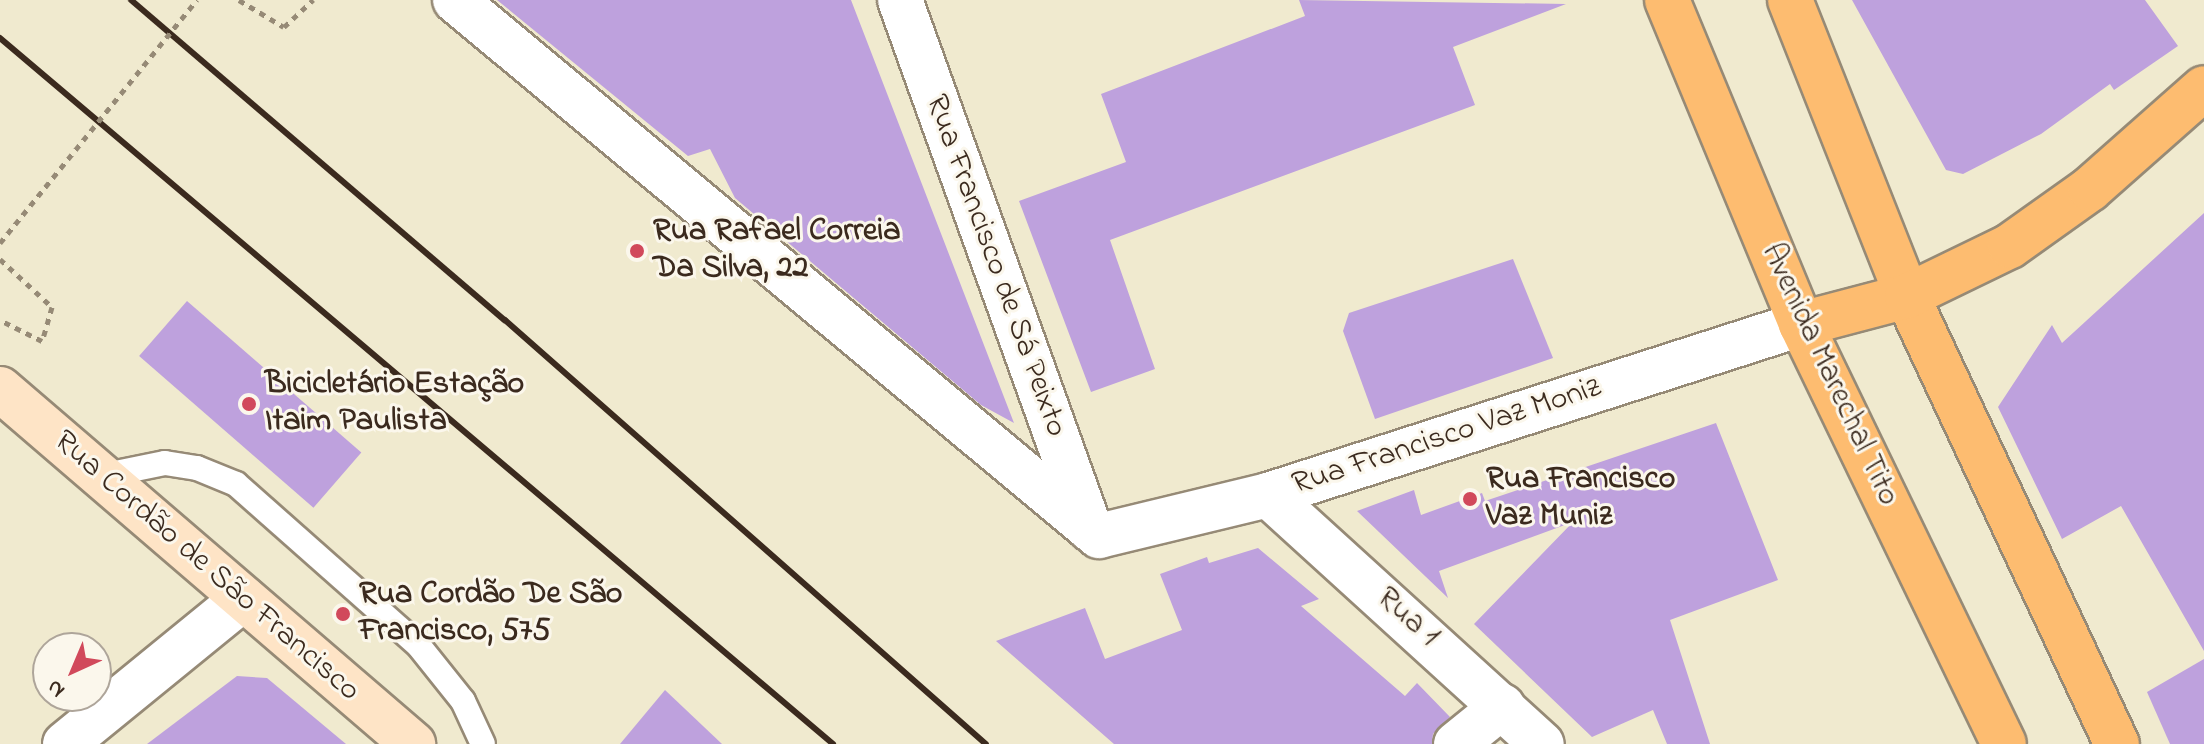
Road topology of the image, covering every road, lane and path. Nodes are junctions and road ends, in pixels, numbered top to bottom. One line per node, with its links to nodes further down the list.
1 (197, 0): 9 (path, bridge)
2 (239, 0): 3 (path)
3 (313, 0)
4 (455, 0): 17 (street)
5 (900, 0): 17 (street, Rua Francisco de Sá Peixto)
6 (1667, 0): 13 (main road, Avenida Marechal Tito)
7 (1790, 0): 11 (main road)
8 (2204, 88): 11 (main road)
9 (0, 243)
10 (0, 259): 12 (path)
11 (1907, 296): 13 (main road); 26 (main road)
12 (0, 320)
13 (1801, 324): 16 (street, Rua Francisco Vaz Moniz); 25 (main road, Avenida Marechal Tito)
14 (0, 389): 15 (street, Rua Cordão de São Francisco)
15 (101, 476): 18 (street, Rua Cordão de São Francisco); 22 (lane)
16 (1268, 495): 17 (street, Rua Francisco Vaz Moniz); 19 (street, Rua 1)
17 (1090, 532)
18 (243, 599): 20 (street); 21 (street, Rua Cordão de São Francisco)
19 (1503, 706): 23 (street); 24 (street, Rua 1)
20 (65, 744)
21 (413, 744)
22 (483, 744)
23 (1456, 744)
24 (1542, 744)
25 (2004, 744)
26 (2117, 744)

